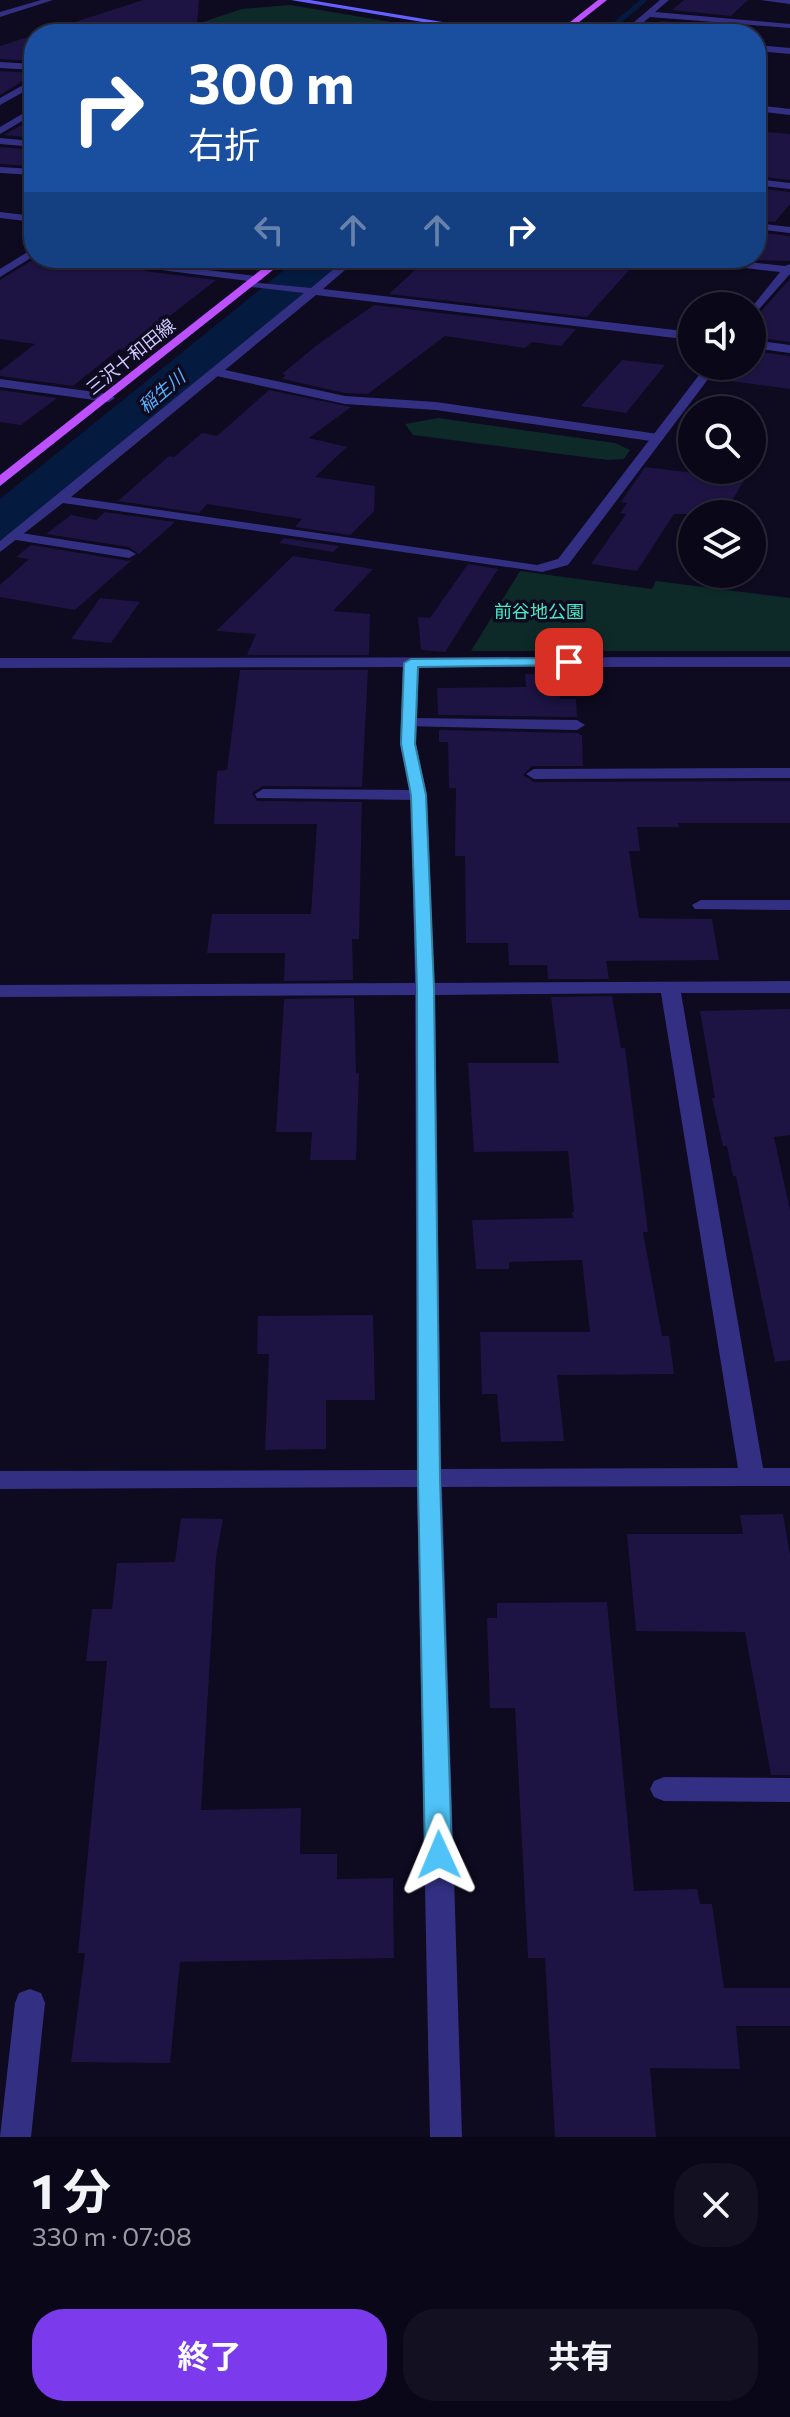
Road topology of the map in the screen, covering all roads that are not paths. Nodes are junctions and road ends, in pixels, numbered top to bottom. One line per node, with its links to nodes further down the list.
1 (49, 0): 8 (street)
2 (295, 0): 9 (main road)
3 (603, 0): 10 (main road)
4 (665, 0): 7 (street)
5 (765, 0): 6 (street)
6 (790, 2)
7 (648, 14): 11 (street); 12 (street)
8 (0, 15)
9 (447, 24)
10 (572, 24)
11 (636, 24)
12 (790, 26)
13 (766, 49): 14 (street)
14 (790, 51)
15 (0, 65): 16 (street)
16 (24, 66)
17 (24, 88): 18 (street)
18 (0, 102)
19 (766, 109): 20 (street)
20 (790, 112)
21 (24, 116): 22 (street)
22 (0, 131)
23 (0, 141): 24 (street)
24 (24, 143)
25 (0, 170): 26 (street)
26 (24, 171)
27 (766, 183): 28 (street)
28 (790, 186)
29 (0, 215): 30 (street)
30 (24, 218)
31 (766, 227): 32 (street)
32 (790, 230)
33 (24, 253): 34 (street)
34 (14, 254)
35 (24, 258): 41 (street)
36 (766, 266): 40 (street)
37 (162, 268): 42 (street)
38 (271, 268): 42 (main road, 三沢十和田線)
39 (341, 268): 43 (street)
40 (788, 268): 44 (street)
41 (0, 274)
42 (254, 282): 43 (street); 51 (main road, 三沢十和田線)
43 (312, 290): 45 (street); 48 (street)
44 (766, 296)
45 (678, 334)
46 (766, 346): 47 (street)
47 (790, 349)
48 (216, 372): 52 (street); 54 (street)
49 (702, 380): 52 (street)
50 (0, 383): 51 (street)
51 (109, 398): 53 (main road, 三沢十和田線)
52 (658, 438): 54 (street)
53 (0, 482)
54 (60, 499): 55 (street)
55 (15, 536): 56 (street); 57 (street)
56 (0, 548)
57 (129, 554)
58 (790, 662): 60 (street)
59 (0, 663): 60 (street)
60 (411, 663): 61 (street)
61 (409, 723): 62 (street); 66 (street)
62 (577, 725)
63 (790, 773): 64 (street)
64 (534, 774)
65 (263, 794): 66 (street)
66 (419, 795): 71 (street)
67 (701, 905): 68 (street)
68 (790, 905)
69 (670, 987): 70 (street); 71 (street); 73 (street)
70 (790, 987)
71 (425, 988): 72 (street); 75 (street)
72 (0, 991)
73 (752, 1477): 74 (street); 75 (street)
74 (790, 1477)
75 (429, 1479): 76 (street); 81 (street)
76 (0, 1480)
77 (664, 1789): 78 (street)
78 (790, 1790)
79 (30, 2003): 80 (street)
80 (15, 2137)
81 (446, 2137)

